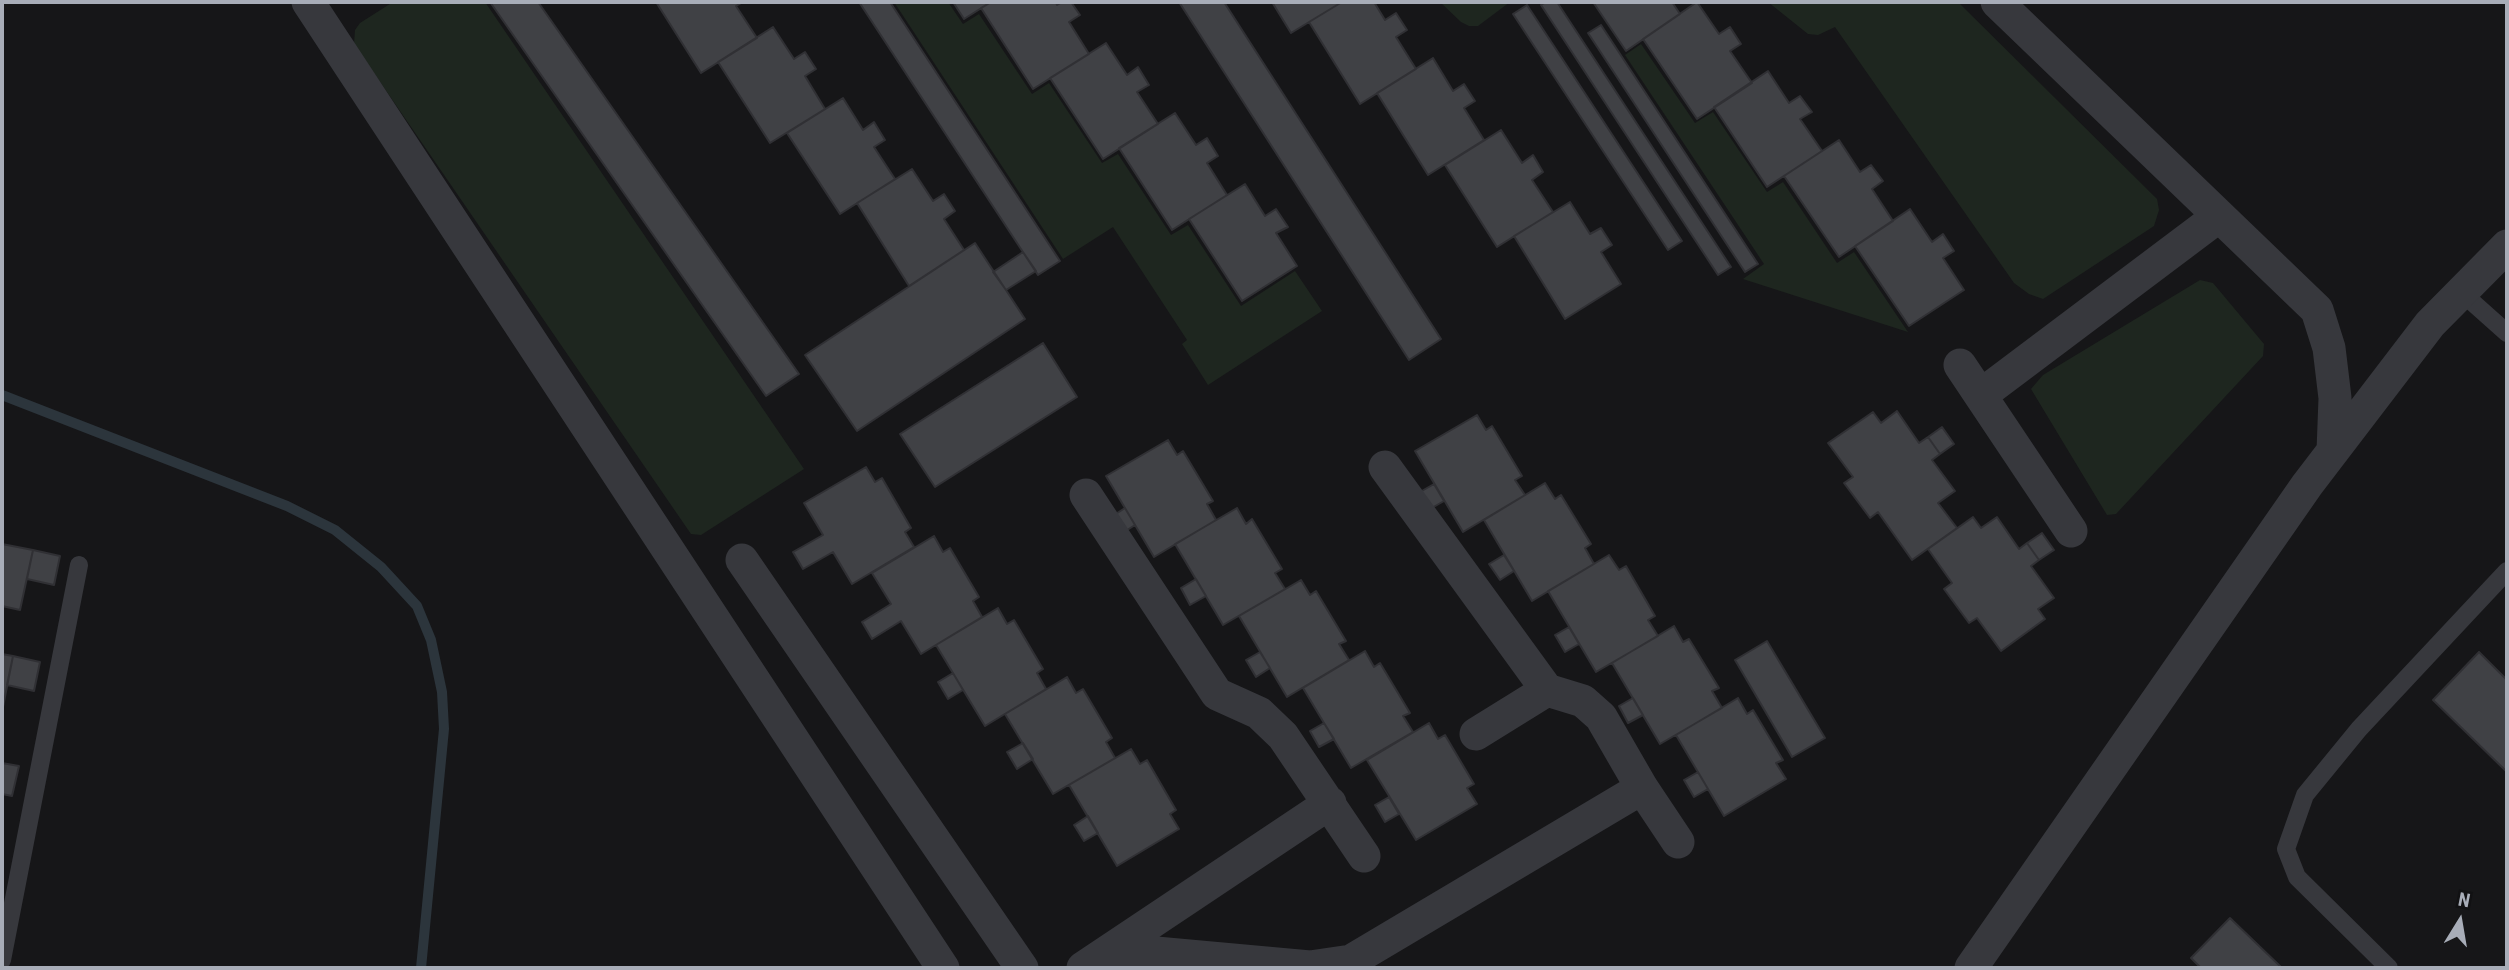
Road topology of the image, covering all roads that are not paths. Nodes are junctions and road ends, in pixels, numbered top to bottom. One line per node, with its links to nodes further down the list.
1 (1997, 2): 3 (street)
2 (321, 6): 24 (street)
3 (2219, 216): 8 (street); 9 (street)
4 (2507, 246): 5 (street)
5 (2461, 292): 6 (lane); 9 (street)
6 (2507, 333)
7 (1960, 365): 8 (street)
8 (1982, 396): 12 (street)
9 (2333, 451): 27 (street)
10 (1385, 467): 16 (street)
11 (1086, 495): 19 (street)
12 (2071, 531)
13 (742, 560): 25 (street)
14 (79, 565): 23 (lane)
15 (2507, 571): 28 (lane)
16 (1547, 690): 17 (street); 18 (street)
17 (1476, 734)
18 (1642, 788): 20 (street); 22 (street)
19 (1330, 803): 21 (street); 22 (street)
20 (1678, 842)
21 (1364, 856)
22 (1112, 948): 26 (street)
23 (2, 960)
24 (943, 968)
25 (1022, 968)
26 (1083, 968)
27 (1971, 968)
28 (2389, 968)

